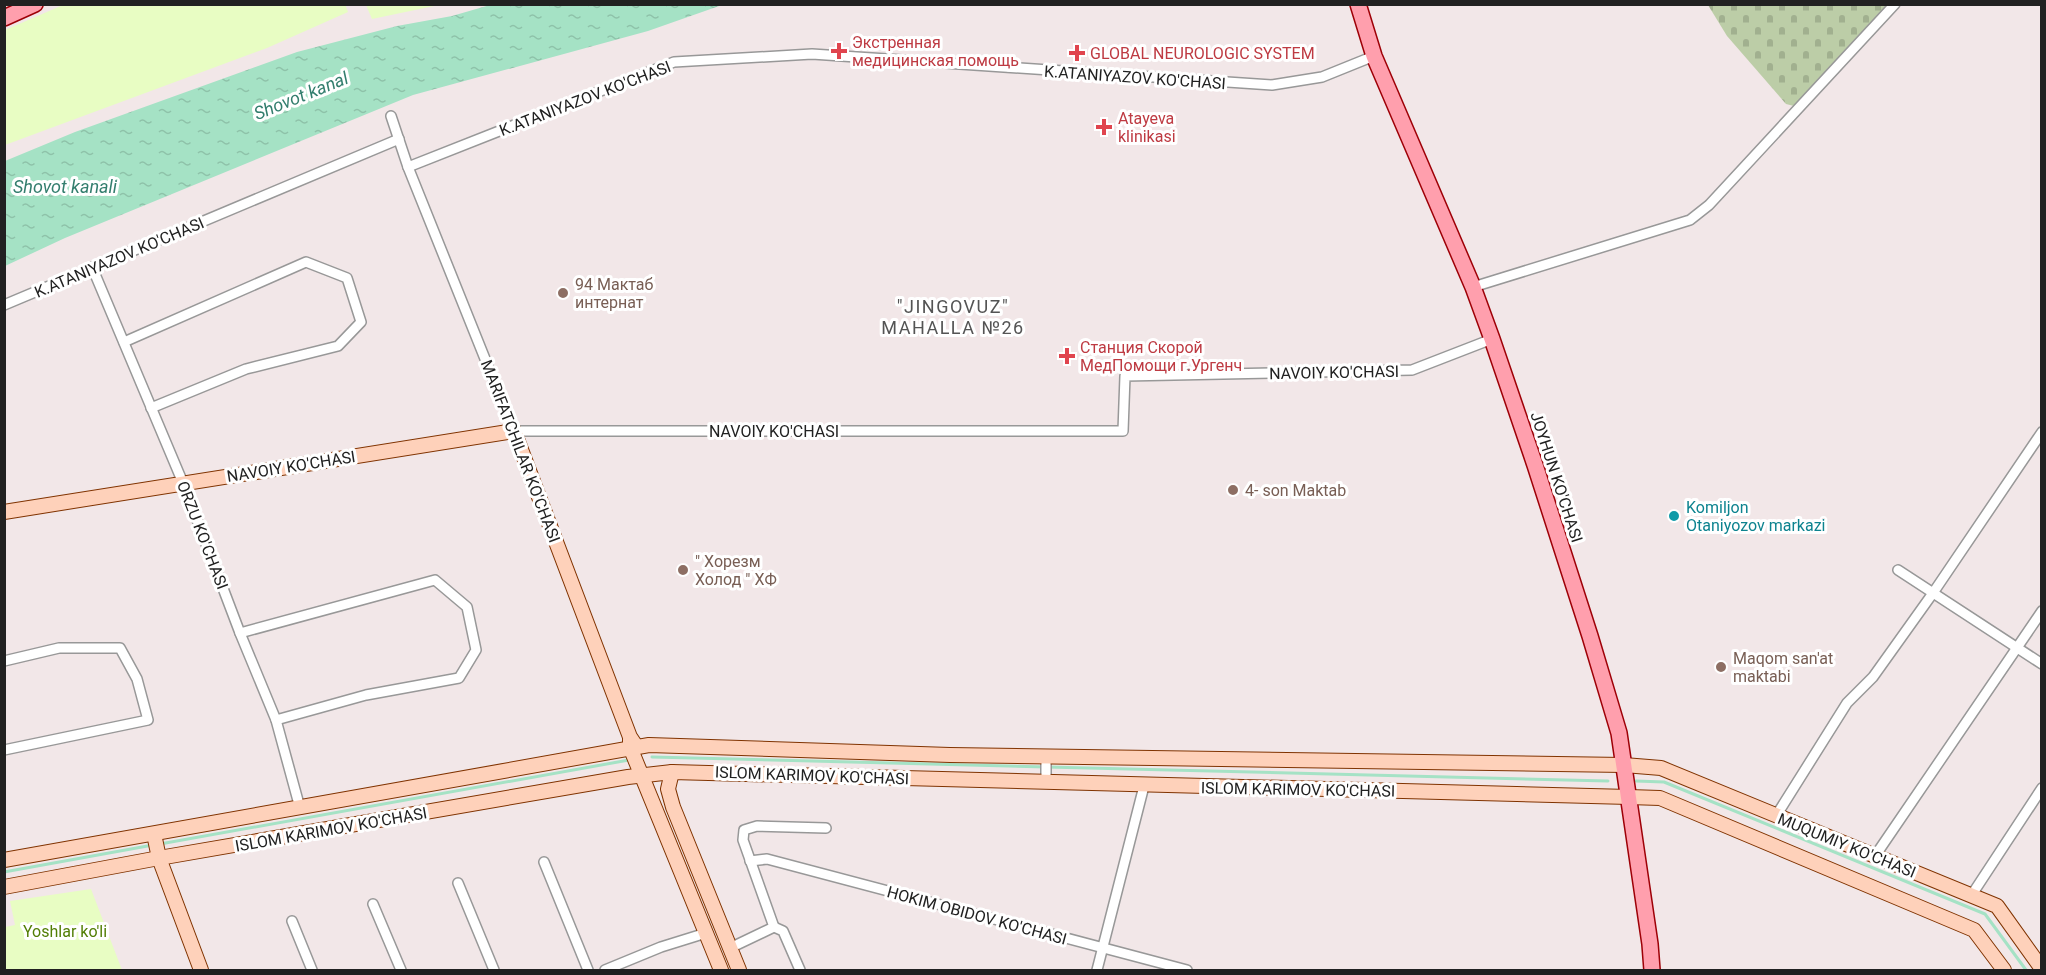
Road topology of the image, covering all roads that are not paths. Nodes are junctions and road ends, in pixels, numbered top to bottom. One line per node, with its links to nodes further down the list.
1 (35, 4): 4 (main road)
2 (1895, 4): 10 (street)
3 (1358, 8): 5 (main road, JOYHUN KO'CHASI)
4 (4, 18)
5 (1374, 56): 8 (street, K.ATANIYAZOV KO'CHASI); 10 (main road, JOYHUN KO'CHASI)
6 (391, 116): 7 (street, MARIFATCHILAR KO'CHASI)
7 (399, 139): 8 (street, MARIFATCHILAR KO'CHASI); 9 (street, K.ATANIYAZOV KO'CHASI)
8 (408, 167): 15 (street, MARIFATCHILAR KO'CHASI)
9 (92, 267): 11 (street, K.ATANIYAZOV KO'CHASI); 13 (street, ORZU KO'CHASI)
10 (1473, 287): 12 (main road, JOYHUN KO'CHASI)
11 (4, 305)
12 (1492, 339): 15 (street, NAVOIY KO'CHASI); 30 (main road, JOYHUN KO'CHASI)
13 (124, 342): 14 (street, ORZU KO'CHASI); 14 (street)
14 (152, 408): 17 (street, ORZU KO'CHASI)
15 (514, 431): 17 (main road, NAVOIY KO'CHASI); 27 (main road, MARIFATCHILAR KO'CHASI)
16 (2042, 432): 20 (street)
17 (183, 483): 18 (main road, NAVOIY KO'CHASI); 22 (street, ORZU KO'CHASI)
18 (4, 512)
19 (1898, 570): 20 (street)
20 (1933, 593): 23 (street); 38 (street)
21 (2042, 611): 23 (street)
22 (240, 633): 26 (street, ORZU KO'CHASI); 26 (street)
23 (2017, 647): 25 (street); 41 (street)
24 (4, 661): 28 (street)
25 (2042, 664)
26 (276, 720): 37 (street, ORZU KO'CHASI)
27 (632, 744): 29 (main road, ISLOM KARIMOV KO'CHASI); 32 (main road, MARIFATCHILAR KO'CHASI); 37 (main road, ISLOM KARIMOV KO'CHASI)
28 (4, 750)
29 (1046, 757): 30 (main road, ISLOM KARIMOV KO'CHASI); 33 (street)
30 (1623, 765): 36 (main road, JOYHUN KO'CHASI); 38 (main road, MUQUMIY KO'CHASI)
31 (672, 772): 32 (main road, ISLOM KARIMOV KO'CHASI); 33 (main road, ISLOM KARIMOV KO'CHASI); 53 (main road)
32 (643, 775): 42 (main road, ISLOM KARIMOV KO'CHASI); 52 (main road, MARIFATCHILAR KO'CHASI)
33 (1046, 783): 34 (main road, ISLOM KARIMOV KO'CHASI)
34 (1144, 786): 36 (main road, ISLOM KARIMOV KO'CHASI); 54 (street)
35 (2042, 788): 48 (street)
36 (1629, 797): 67 (main road, JOYHUN KO'CHASI); 68 (main road, MUQUMIY KO'CHASI)
37 (300, 808): 40 (main road, ISLOM KARIMOV KO'CHASI)
38 (1776, 816): 41 (main road, MUQUMIY KO'CHASI)
39 (826, 828): 44 (street)
40 (154, 834): 42 (main road); 43 (main road, ISLOM KARIMOV KO'CHASI)
41 (1875, 856): 48 (main road, MUQUMIY KO'CHASI)
42 (159, 858): 47 (main road, ISLOM KARIMOV KO'CHASI); 56 (main road)
43 (4, 860)
44 (750, 861): 51 (street); 54 (street, HOKIM OBIDOV KO'CHASI)
45 (544, 862): 60 (street)
46 (458, 883): 59 (street)
47 (4, 887)
48 (1971, 896): 55 (main road, MUQUMIY KO'CHASI)
49 (373, 904): 58 (street)
50 (292, 921): 57 (street)
51 (774, 927): 53 (street); 64 (street)
52 (706, 933): 61 (street); 62 (main road, MARIFATCHILAR KO'CHASI)
53 (730, 948): 63 (main road)
54 (1104, 948): 65 (street); 66 (street, HOKIM OBIDOV KO'CHASI)
55 (2041, 969)
56 (201, 970)
57 (312, 970)
58 (400, 970)
59 (494, 970)
60 (588, 970)
61 (605, 970)
62 (721, 970)
63 (739, 970)
64 (800, 970)
65 (1097, 970)
66 (1187, 970)
67 (1652, 970)
68 (2004, 970)

